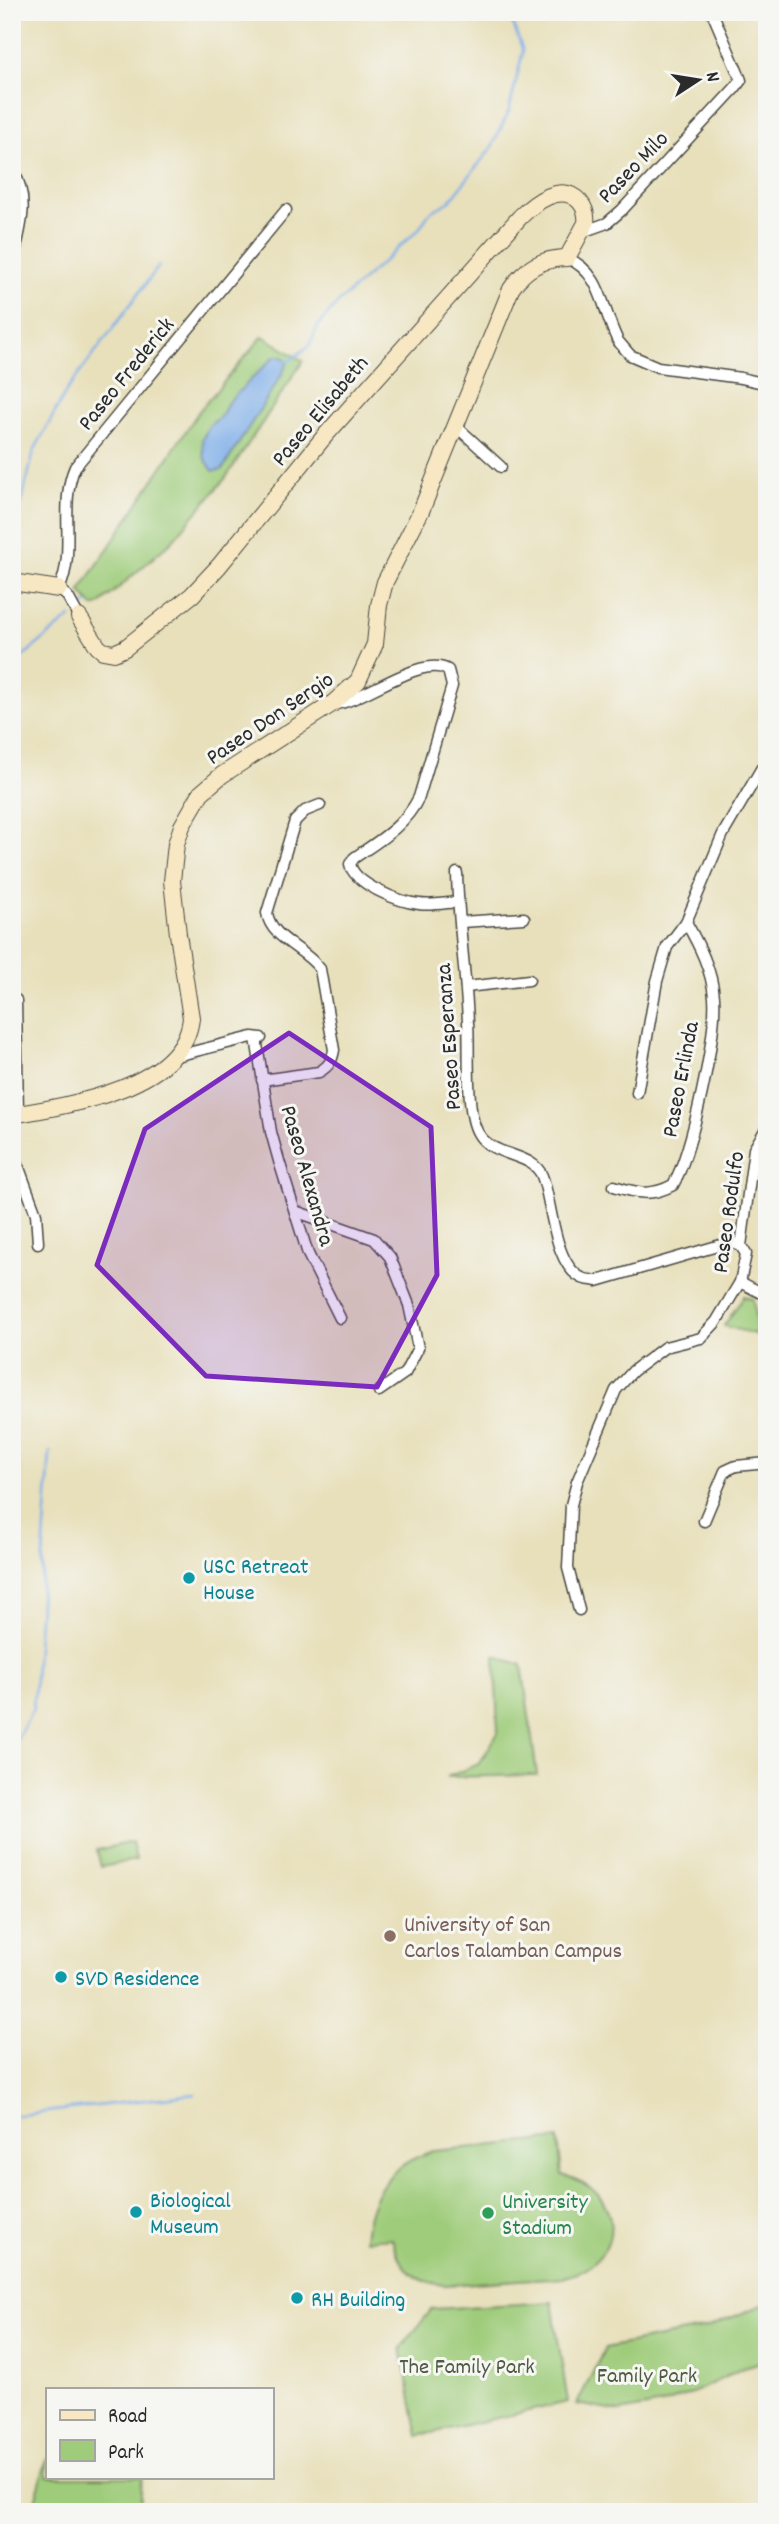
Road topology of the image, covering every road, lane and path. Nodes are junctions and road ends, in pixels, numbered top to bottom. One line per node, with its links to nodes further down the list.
1 (712, 12): 4 (street, Paseo Milo)
2 (12, 168): 6 (street)
3 (286, 210): 13 (street, Paseo Frederick)
4 (582, 232): 5 (street); 14 (street, Paseo Elisabeth)
5 (567, 258): 7 (street); 10 (street, Paseo Don Sergio)
6 (12, 265)
7 (767, 384)
8 (12, 416): 9 (street)
9 (13, 421)
10 (457, 427): 11 (street); 15 (street, Paseo Don Sergio)
11 (500, 467)
12 (12, 582): 13 (street)
13 (59, 589): 14 (street, Paseo Elisabeth)
14 (76, 611)
15 (332, 704): 19 (street); 26 (street, Paseo Don Sergio)
16 (767, 759): 22 (street, Paseo Erlinda)
17 (320, 805): 27 (street)
18 (457, 873): 19 (street, Paseo Esperanza)
19 (457, 902): 21 (street, Paseo Esperanza)
20 (524, 918): 21 (street)
21 (461, 922): 24 (street, Paseo Esperanza)
22 (686, 922): 28 (street, Paseo Erlinda); 32 (street, Paseo Erlinda)
23 (530, 980): 24 (street)
24 (466, 987): 35 (street, Paseo Esperanza)
25 (16, 1000): 29 (street, Paseo Don Sergio)
26 (172, 1057): 27 (street, Paseo Alexandra); 29 (street, Paseo Don Sergio)
27 (262, 1080): 33 (street, Paseo Alexandra)
28 (637, 1093)
29 (15, 1115)
30 (767, 1127): 35 (street, Paseo Rodulfo)
31 (12, 1149): 34 (street)
32 (614, 1186)
33 (295, 1211): 38 (street, Paseo Alexandra); 39 (street)
34 (38, 1243)
35 (741, 1245): 36 (street, Paseo Rodulfo)
36 (740, 1282): 37 (street); 42 (street, Paseo Rodulfo)
37 (767, 1296)
38 (340, 1318)
39 (379, 1391)
40 (767, 1463): 41 (street)
41 (704, 1521)
42 (579, 1611)

